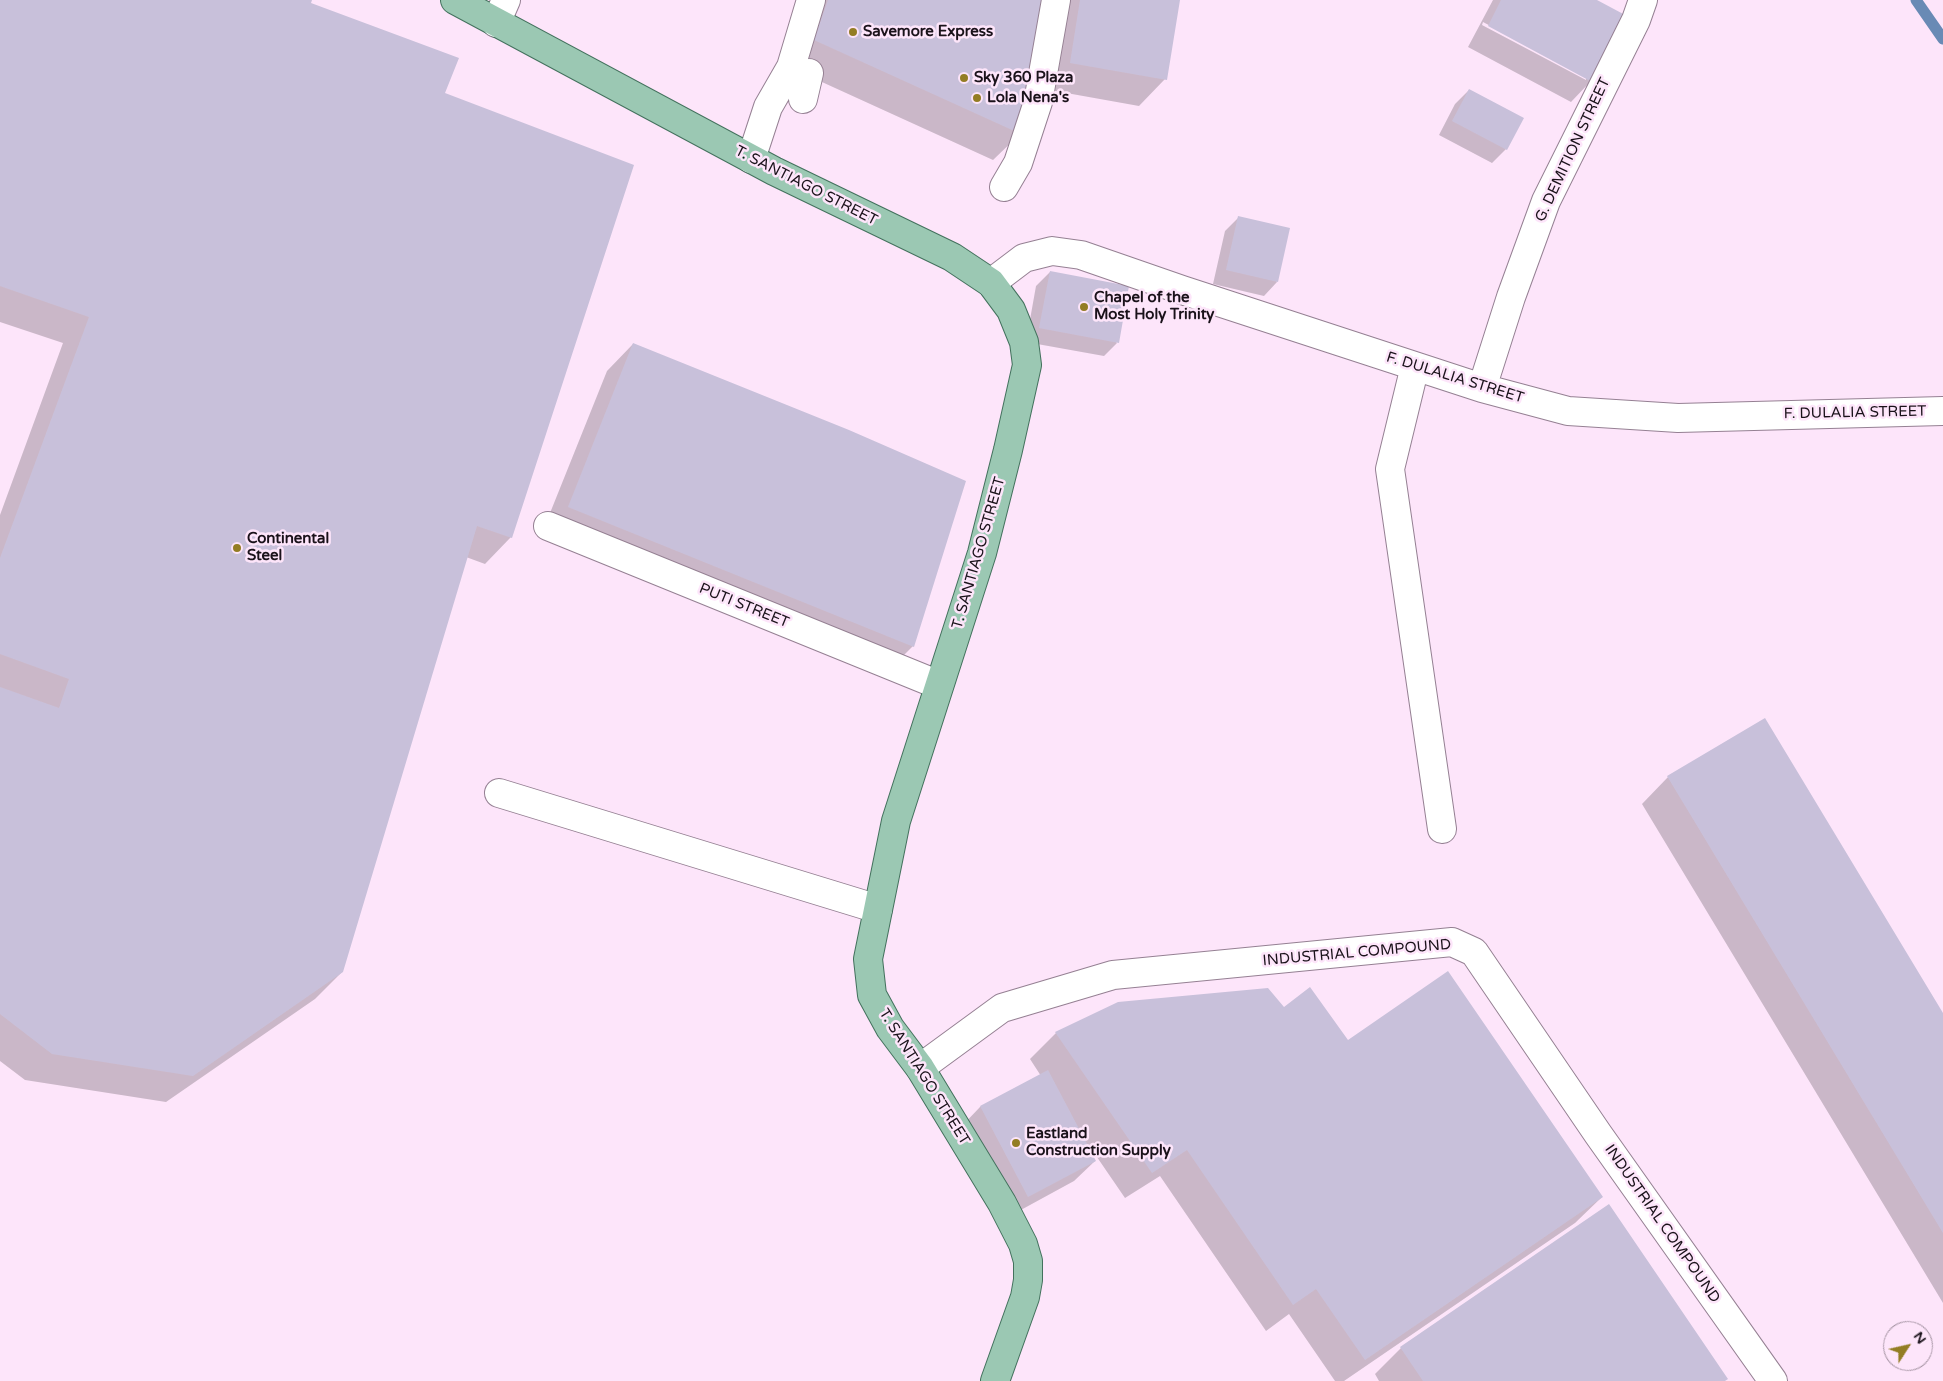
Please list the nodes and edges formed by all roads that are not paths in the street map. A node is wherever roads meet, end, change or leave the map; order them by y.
1 (455, 0) edge
2 (811, 0) edge
3 (1056, 0) edge
4 (1643, 0) edge
5 (501, 12) edge
6 (810, 73) dead end
7 (803, 100) dead end
8 (751, 159) junction
9 (1004, 187) dead end
10 (991, 283) junction
11 (1415, 366) junction
12 (1482, 388) junction
13 (1943, 411) edge
14 (548, 526) dead end
15 (939, 685) junction
16 (499, 793) dead end
17 (1442, 829) dead end
18 (878, 909) junction
19 (920, 1068) junction
20 (995, 1381) edge
21 (1773, 1381) edge

1 - 5 main road, T. SANTIAGO STREET
2 - 8 street
3 - 9 street
4 - 12 street, G. DEMITION STREET
5 - 8 main road, T. SANTIAGO STREET
6 - 7 street
8 - 10 main road, T. SANTIAGO STREET
10 - 11 street, F. DULALIA STREET
10 - 15 main road, T. SANTIAGO STREET
11 - 12 street, F. DULALIA STREET
11 - 17 street
12 - 13 street, F. DULALIA STREET
14 - 15 street, PUTI STREET
15 - 18 main road, T. SANTIAGO STREET
16 - 18 street
18 - 19 main road, T. SANTIAGO STREET
19 - 20 main road, T. SANTIAGO STREET
19 - 21 street, INDUSTRIAL COMPOUND

